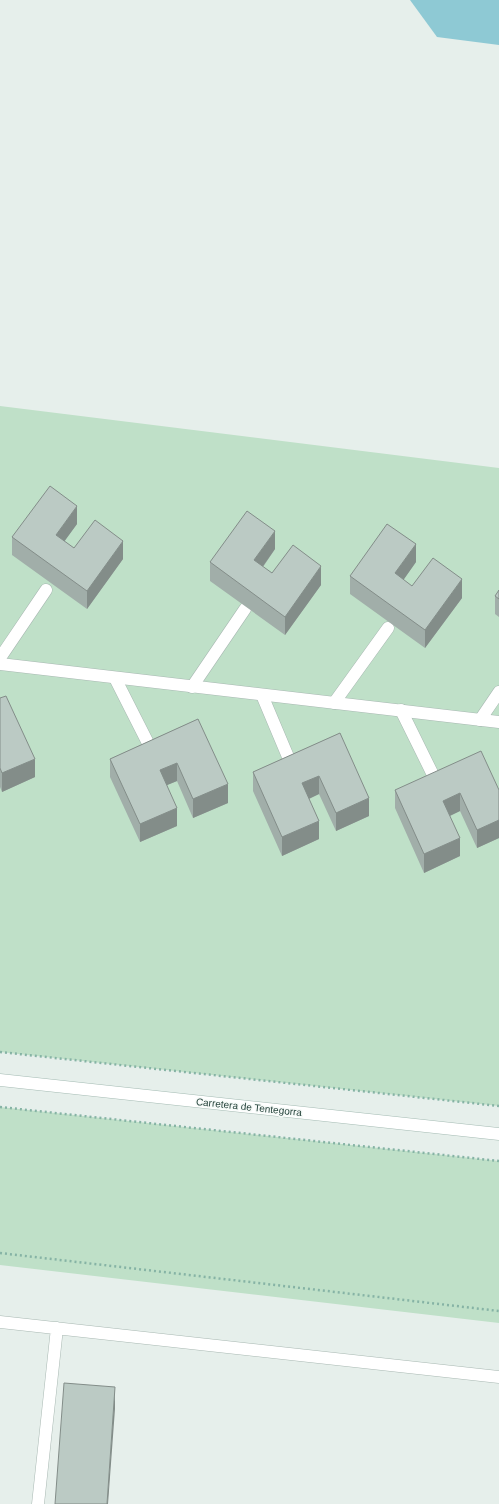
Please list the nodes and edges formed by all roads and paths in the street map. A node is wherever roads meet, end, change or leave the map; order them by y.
1 (46, 590) dead end
2 (245, 609) dead end
3 (388, 628) dead end
4 (0, 658) edge
5 (0, 664) edge
6 (115, 678) junction
7 (192, 687) junction
8 (499, 692) edge
9 (262, 695) junction
10 (334, 703) junction
11 (401, 710) junction
12 (480, 720) junction
13 (499, 722) edge
14 (153, 753) edge
15 (294, 771) edge
16 (438, 785) edge
17 (0, 1052) edge
18 (0, 1080) edge
19 (499, 1106) edge
20 (0, 1107) edge
21 (499, 1134) edge
22 (499, 1161) edge
23 (0, 1253) edge
24 (499, 1311) edge
25 (0, 1322) edge
26 (57, 1328) junction
27 (499, 1377) edge
28 (38, 1504) edge

1 - 4 street
2 - 7 street
3 - 10 street
5 - 6 street
6 - 7 street
6 - 14 street
7 - 9 street
8 - 12 street
9 - 10 street
9 - 15 street
10 - 11 street
11 - 12 street
11 - 16 street
12 - 13 street
17 - 19 path
18 - 21 street, Carretera de Tentegorra
20 - 22 path
23 - 24 path
25 - 26 street
26 - 27 street
26 - 28 street

